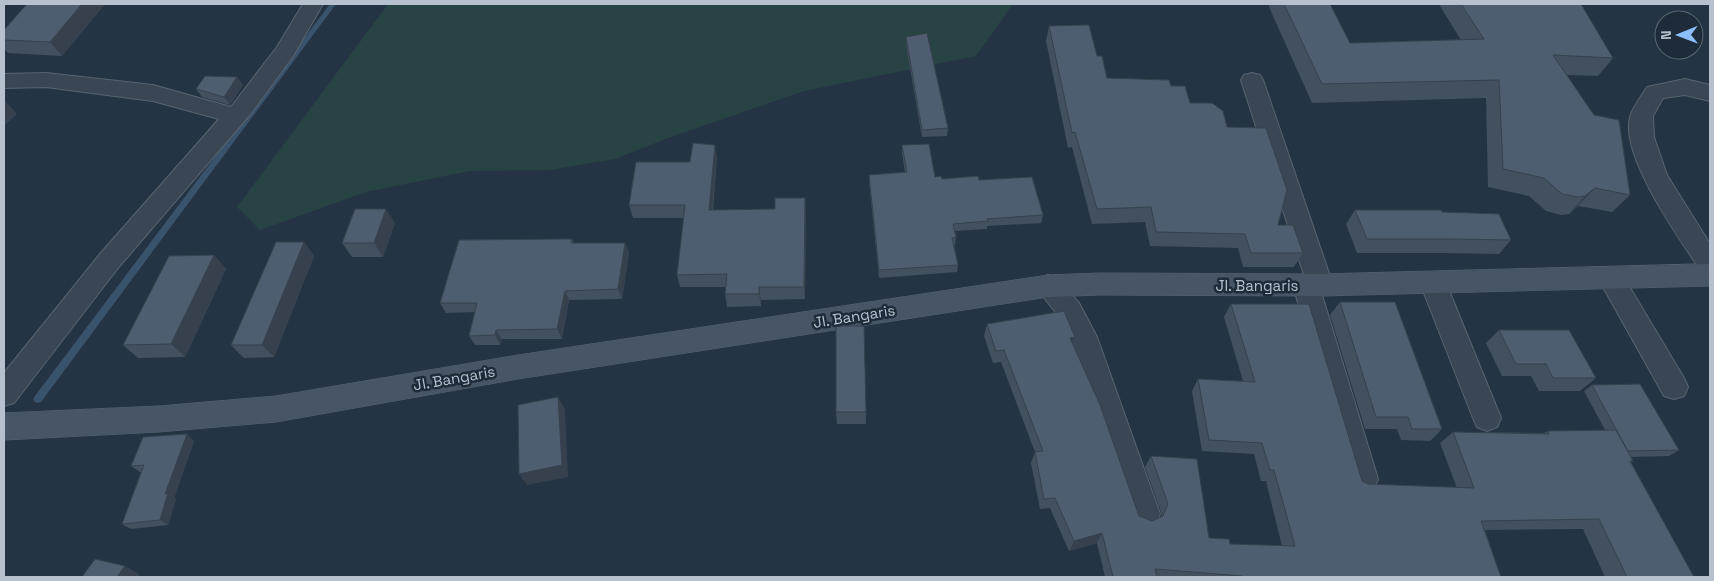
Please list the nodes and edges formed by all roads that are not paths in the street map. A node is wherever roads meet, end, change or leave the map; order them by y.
1 (313, 4) edge
2 (1252, 80) dead end
3 (4, 81) edge
4 (1710, 93) edge
5 (236, 116) junction
6 (1710, 264) edge
7 (1710, 275) edge
8 (1611, 278) junction
9 (1434, 283) junction
10 (1313, 285) junction
11 (1048, 286) junction
12 (1674, 387) dead end
13 (4, 394) edge
14 (1487, 418) dead end
15 (4, 427) edge
16 (1363, 479) edge
17 (1145, 514) dead end

1 - 5 street
2 - 10 street
3 - 5 street
4 - 6 street
5 - 13 street
7 - 8 street, Jl. Bangaris
8 - 9 street, Jl. Bangaris
8 - 12 street
9 - 10 street, Jl. Bangaris
9 - 14 street
10 - 11 street, Jl. Bangaris
10 - 16 street
11 - 15 street, Jl. Bangaris
11 - 17 street

